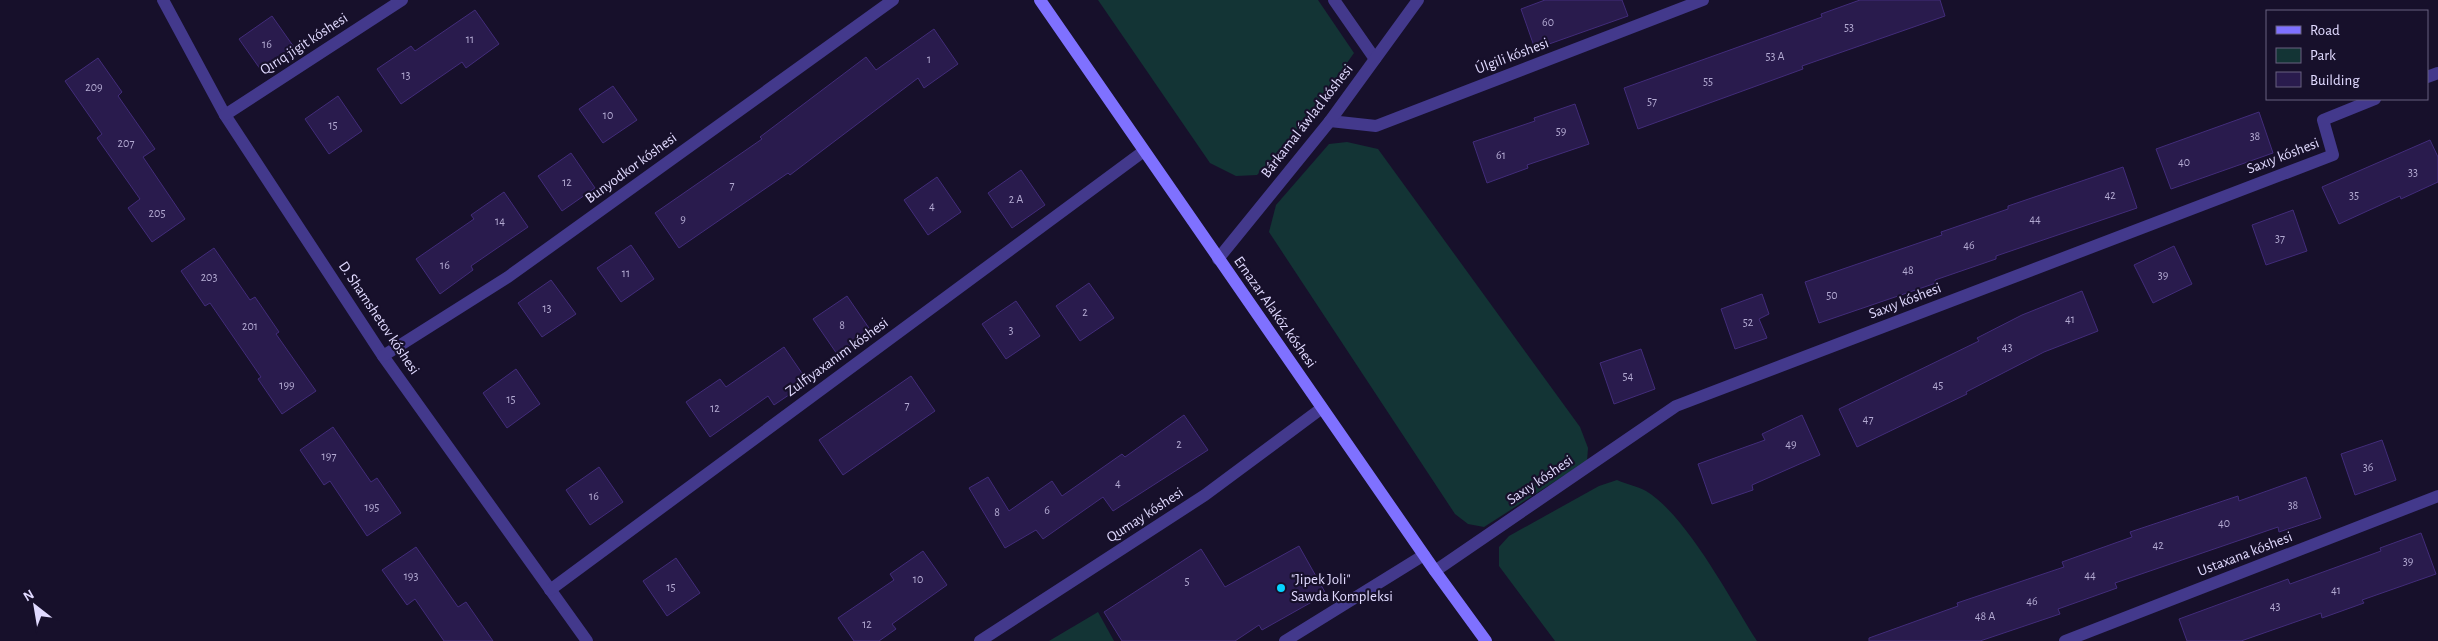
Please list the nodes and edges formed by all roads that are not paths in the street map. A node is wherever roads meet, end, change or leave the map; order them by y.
1 (163, 0) edge
2 (402, 0) edge
3 (893, 0) edge
4 (1040, 0) edge
5 (1334, 0) edge
6 (1418, 0) edge
7 (1703, 0) edge
8 (1375, 59) junction
9 (2373, 100) edge
10 (225, 115) junction
11 (1330, 121) junction
12 (1144, 151) junction
13 (1218, 259) junction
14 (383, 356) junction
15 (1322, 408) junction
16 (2438, 496) edge
17 (1424, 555) junction
18 (1435, 571) junction
19 (550, 590) junction
20 (588, 641) edge
21 (980, 641) edge
22 (1286, 641) edge
23 (1486, 641) edge
24 (2065, 641) edge

1 - 10 street, D. Shamshetov kóshesi
2 - 10 street, Qırıq jigit kóshesi
3 - 14 street, Bunyodkor kóshesi
4 - 12 main road, Ernazar Alakóz kóshesi
5 - 8 street
6 - 8 street, Bárkamal áwlad kóshesi
7 - 11 street, Úlgili kóshesi
8 - 11 street, Bárkamal áwlad kóshesi
9 - 18 street, Saxıy kóshesi
10 - 14 street, D. Shamshetov kóshesi
11 - 13 street, Bárkamal áwlad kóshesi
12 - 13 main road, Ernazar Alakóz kóshesi
12 - 19 street, Zulfiyaxanım kóshesi
13 - 15 main road, Ernazar Alakóz kóshesi
14 - 19 street, D. Shamshetov kóshesi
15 - 17 main road, Ernazar Alakóz kóshesi
15 - 21 street, Qumay kóshesi
16 - 24 street, Ustaxana kóshesi
17 - 18 main road, Ernazar Alakóz kóshesi
17 - 22 street
18 - 23 main road, Ernazar Alakóz kóshesi
19 - 20 street, D. Shamshetov kóshesi

